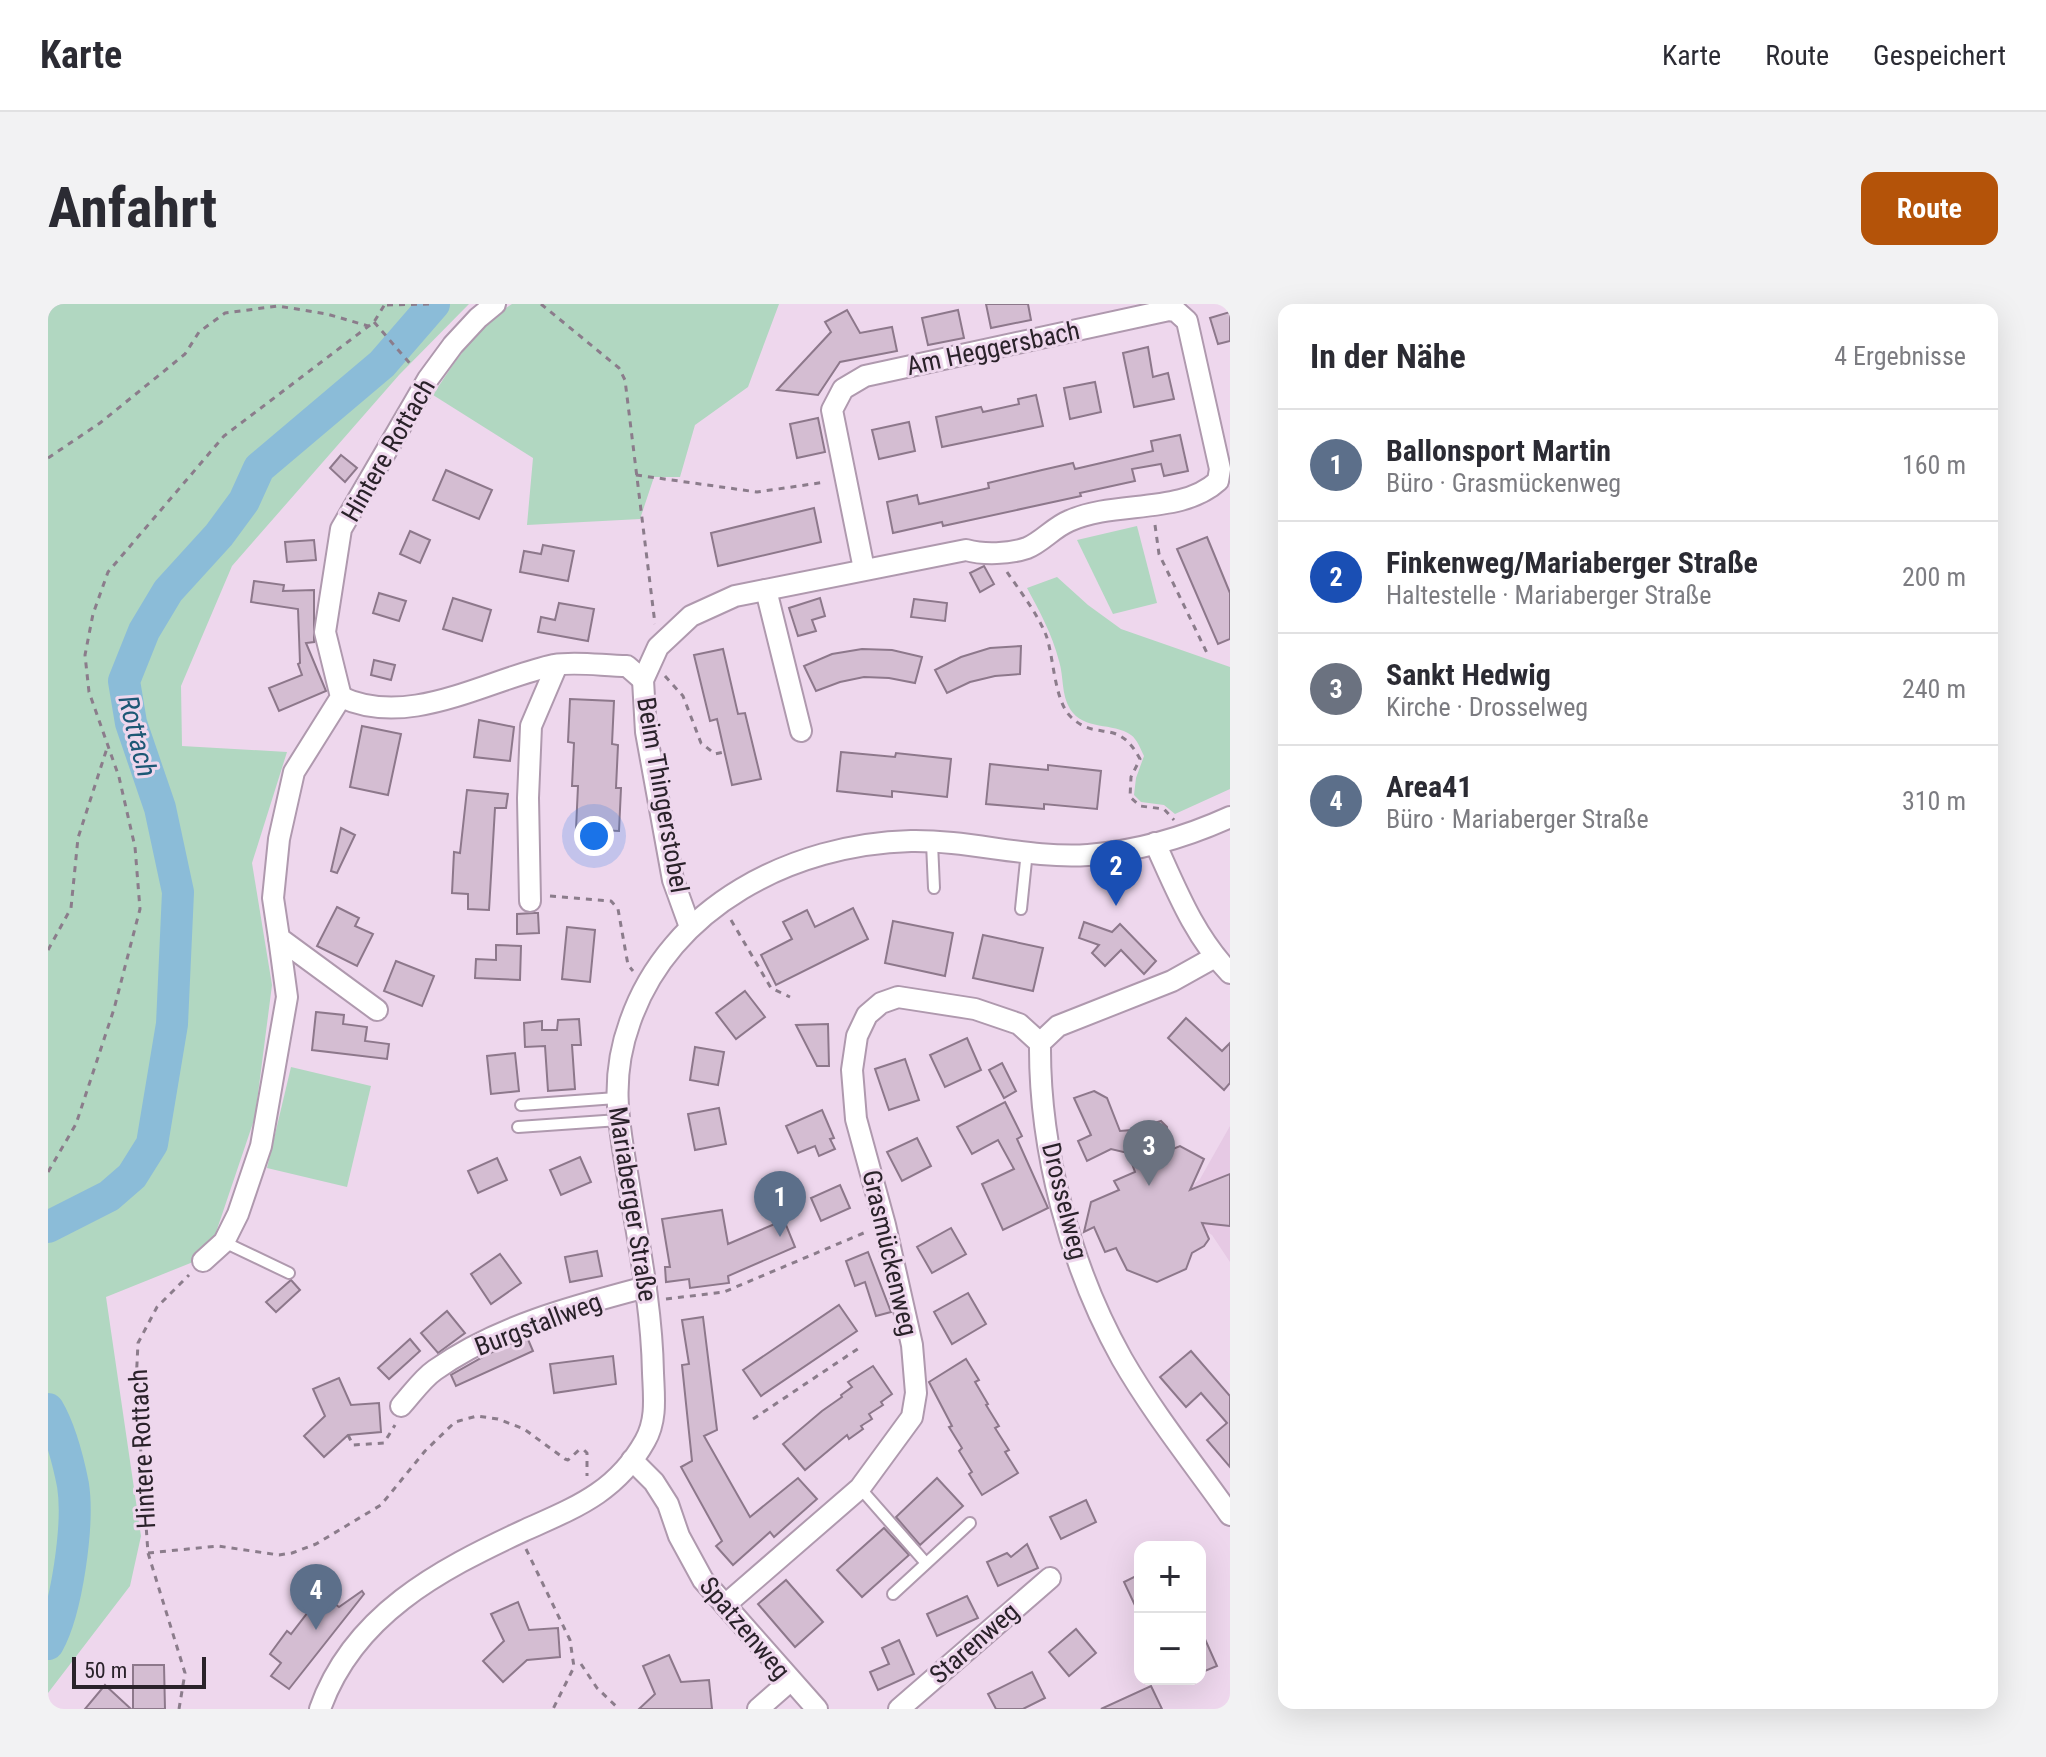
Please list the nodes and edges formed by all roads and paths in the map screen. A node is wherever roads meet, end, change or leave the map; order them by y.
1 (385, 304) edge
2 (431, 304) edge
3 (495, 304) edge
4 (541, 304) edge
5 (374, 322) junction
6 (368, 326) junction
7 (409, 364) dead end
8 (48, 458) edge
9 (636, 475) junction
10 (846, 479) junction
11 (1151, 506) junction
12 (993, 553) junction
13 (864, 569) junction
14 (766, 590) junction
15 (1207, 653) dead end
16 (649, 664) junction
17 (557, 665) junction
18 (341, 697) junction
19 (801, 731) dead end
20 (108, 745) junction
21 (724, 752) dead end
22 (1230, 817) edge
23 (1178, 837) junction
24 (932, 843) junction
25 (1155, 843) junction
26 (1027, 851) junction
27 (934, 888) dead end
28 (530, 898) joint
29 (721, 902) junction
30 (1021, 909) dead end
31 (690, 927) junction
32 (279, 938) junction
33 (48, 950) edge
34 (1215, 957) junction
35 (1230, 973) edge
36 (644, 986) junction
37 (790, 997) dead end
38 (377, 1010) dead end
39 (1040, 1043) junction
40 (616, 1098) junction
41 (521, 1105) dead end
42 (619, 1120) junction
43 (518, 1127) dead end
44 (48, 1172) edge
45 (885, 1225) junction
46 (224, 1242) junction
47 (203, 1261) joint
48 (289, 1273) dead end
49 (647, 1294) junction
50 (862, 1346) dead end
51 (399, 1414) joint
52 (753, 1419) dead end
53 (348, 1435) dead end
54 (632, 1460) junction
55 (860, 1488) junction
56 (604, 1492) junction
57 (1229, 1513) edge
58 (970, 1523) dead end
59 (518, 1533) junction
60 (148, 1553) junction
61 (925, 1562) junction
62 (1050, 1578) dead end
63 (893, 1594) dead end
64 (725, 1605) junction
65 (581, 1664) dead end
66 (790, 1681) junction
67 (179, 1709) edge
68 (320, 1709) edge
69 (553, 1709) edge
70 (619, 1709) edge
71 (758, 1709) edge
72 (817, 1709) edge
73 (899, 1709) edge

1 - 2 path
1 - 5 path
3 - 18 street, Hintere Rottach
4 - 9 path
5 - 6 path
5 - 7 path
6 - 8 path
6 - 20 path
9 - 10 path
9 - 16 path
10 - 11 street, Am Heggersbach
10 - 13 street, Am Heggersbach
11 - 12 street
11 - 15 path
12 - 13 street
12 - 23 path
13 - 14 street
14 - 16 street
14 - 19 street
16 - 17 street
16 - 21 path
16 - 31 street, Beim Thingerstobel
17 - 18 street
17 - 28 street
18 - 32 street
20 - 33 path
20 - 44 path
22 - 23 street, Mariaberger Straße
23 - 25 street, Mariaberger Straße
24 - 26 street, Mariaberger Straße
24 - 27 lane
24 - 29 street, Mariaberger Straße
25 - 26 street, Mariaberger Straße
25 - 34 street
26 - 30 lane
28 - 36 path
29 - 31 street, Mariaberger Straße
29 - 37 path
31 - 36 street, Mariaberger Straße
32 - 38 street
32 - 46 street
34 - 35 street
34 - 39 street
36 - 40 street, Mariaberger Straße
39 - 45 street, Grasmückenweg
39 - 57 street, Drosselweg
40 - 41 lane
40 - 42 street, Mariaberger Straße
42 - 43 lane
42 - 49 street, Mariaberger Straße
45 - 49 path
45 - 55 street, Grasmückenweg
46 - 47 street
46 - 48 lane
47 - 60 path, Hintere Rottach
49 - 51 street, Burgstallweg
49 - 54 street, Mariaberger Straße
50 - 52 path
51 - 53 path
54 - 56 street, Mariaberger Straße
54 - 64 street, Spatzenweg
55 - 61 lane
55 - 64 street, Grasmückenweg
56 - 59 street, Mariaberger Straße
56 - 60 path
58 - 61 lane
59 - 68 street, Mariaberger Straße
59 - 69 path
60 - 67 path, Hintere Rottach
61 - 63 lane
62 - 73 street, Starenweg
64 - 66 street, Spatzenweg
65 - 70 path
66 - 71 street
66 - 72 street, Spatzenweg

